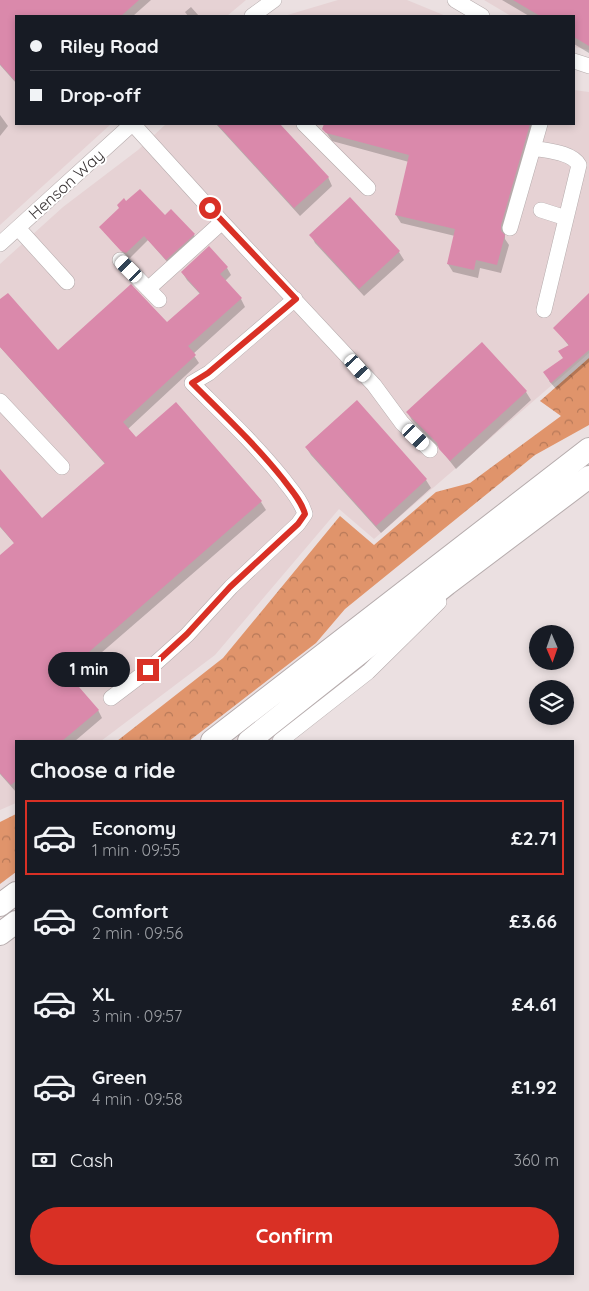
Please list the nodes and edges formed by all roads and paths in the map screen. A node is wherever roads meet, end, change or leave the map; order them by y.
1 (460, 1) edge
2 (481, 15) edge
3 (575, 61) edge
4 (589, 66) edge
5 (132, 125) edge
6 (134, 125) edge
7 (540, 125) edge
8 (308, 128) edge
9 (533, 148) junction
10 (368, 188) dead end
11 (541, 210) dead end
12 (566, 218) junction
13 (222, 222) junction
14 (18, 228) junction
15 (510, 228) dead end
16 (0, 244) edge
17 (120, 260) dead end
18 (66, 282) dead end
19 (148, 289) junction
20 (296, 299) junction
21 (159, 300) dead end
22 (544, 310) dead end
23 (0, 401) edge
24 (589, 448) edge
25 (430, 450) dead end
26 (62, 467) dead end
27 (589, 476) edge
28 (496, 547) junction
29 (111, 698) dead end
30 (213, 740) edge
31 (250, 740) edge
32 (281, 740) edge
33 (15, 894) edge
34 (0, 906) edge
35 (15, 923) edge
36 (0, 934) edge

1 - 2 street
3 - 4 street
5 - 14 street, Henson Way
6 - 13 street
7 - 9 street
8 - 10 street
9 - 12 street
9 - 15 street
11 - 12 street
12 - 22 street
13 - 19 street
13 - 20 street
14 - 16 street, Henson Way
14 - 18 street
17 - 19 street
19 - 21 street
20 - 25 street
20 - 29 street
23 - 26 street
24 - 30 highway
27 - 28 highway
28 - 31 highway
28 - 32 street
33 - 34 highway
35 - 36 highway

